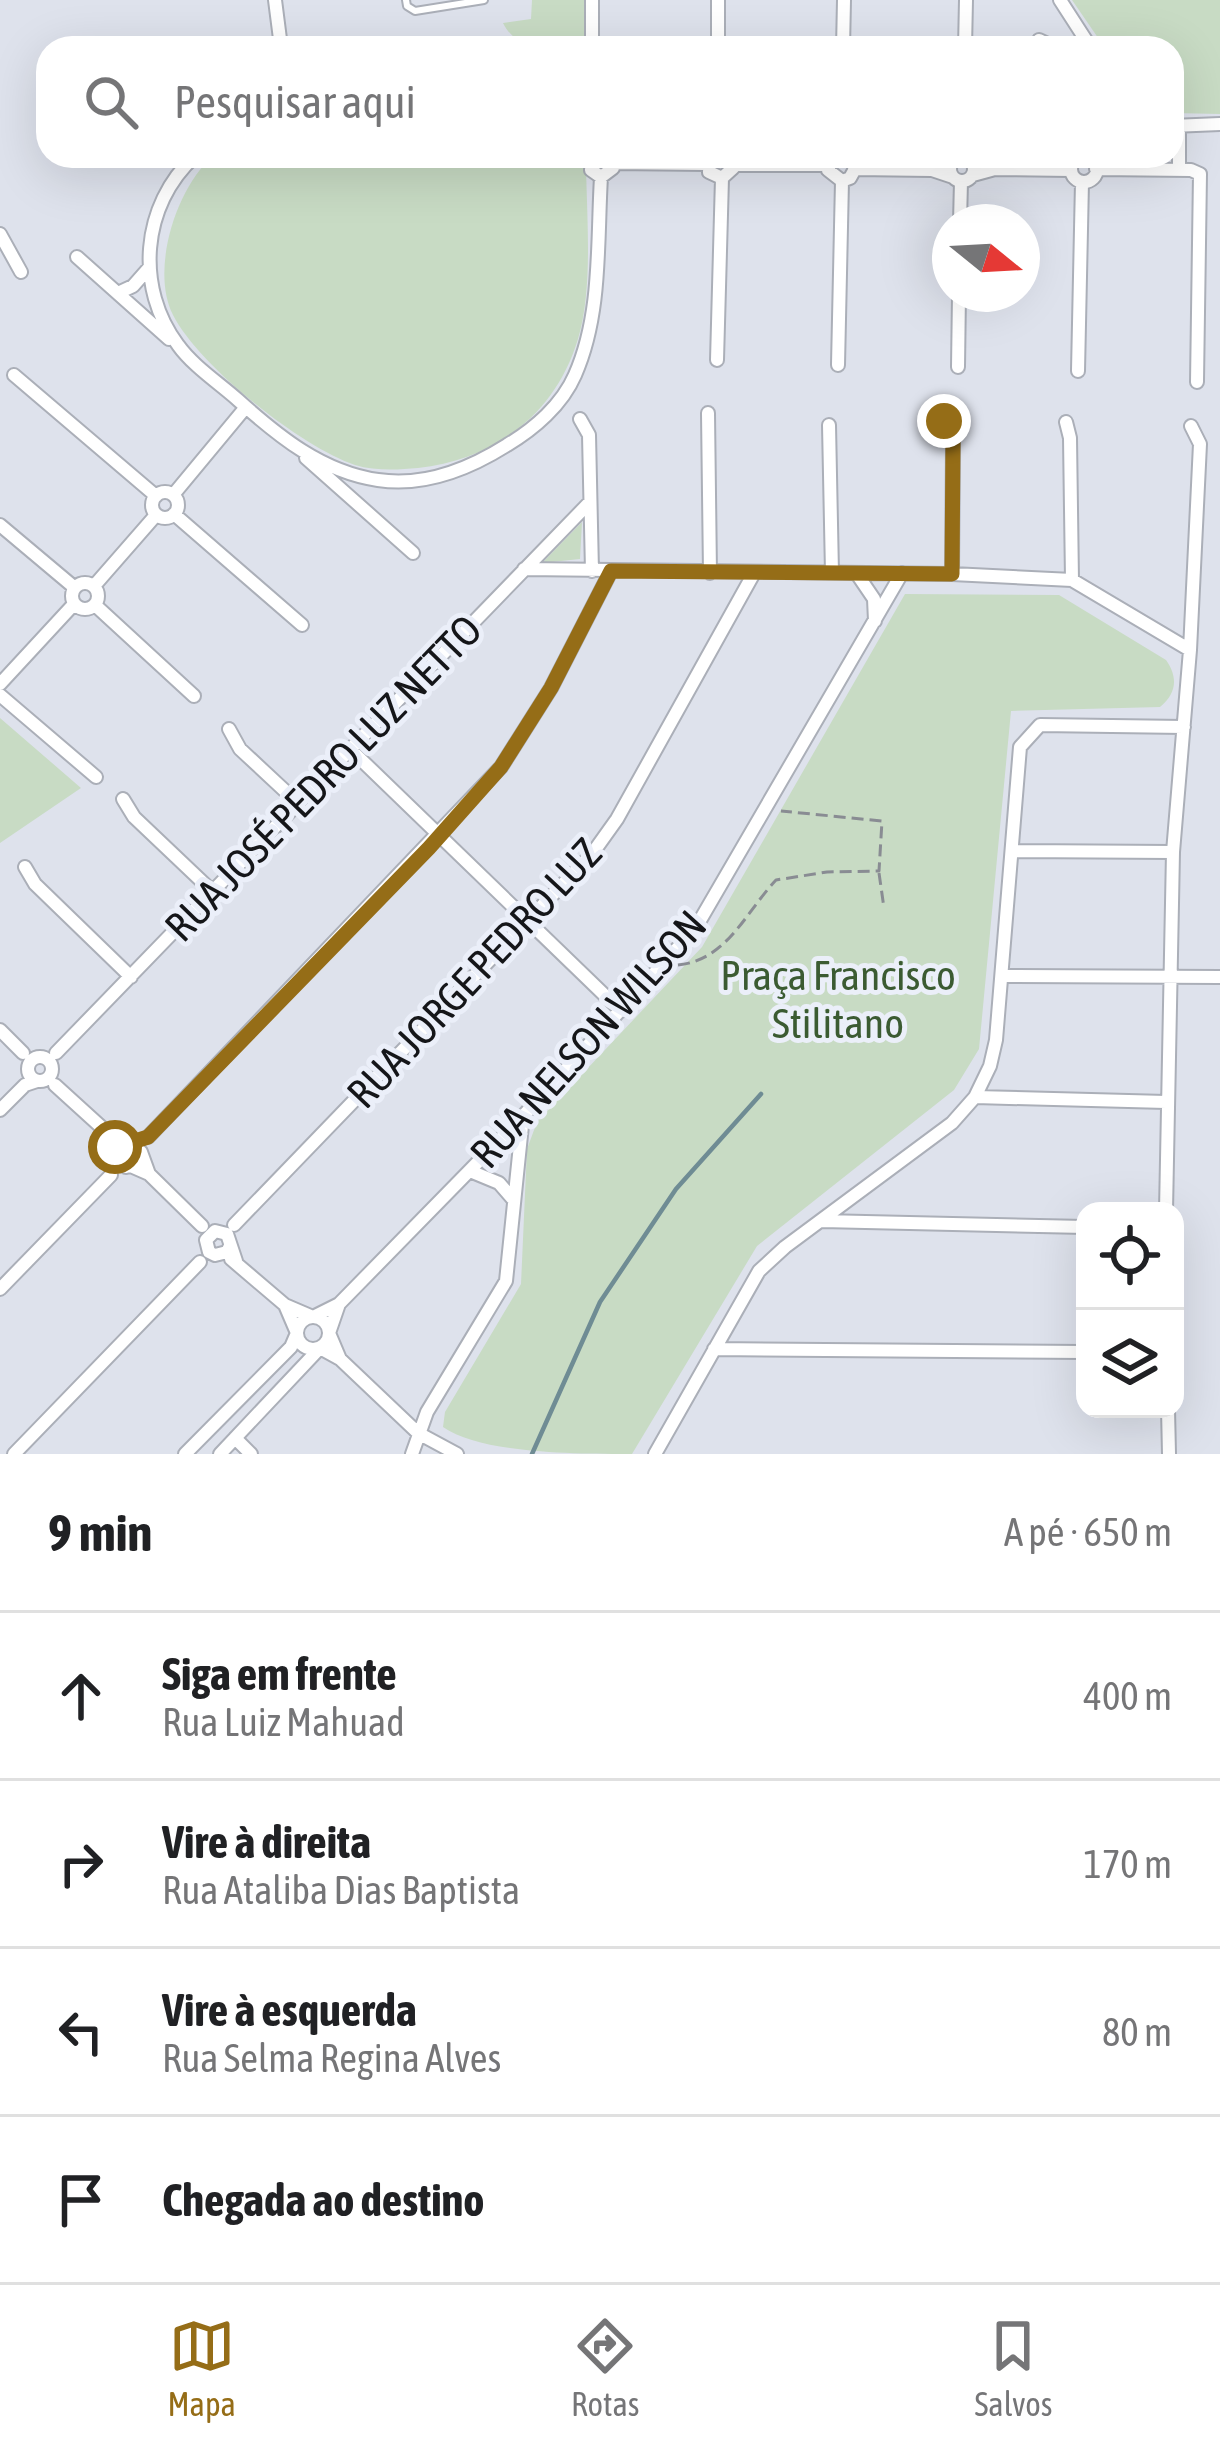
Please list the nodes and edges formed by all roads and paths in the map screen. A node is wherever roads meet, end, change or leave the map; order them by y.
1 (275, 0) edge
2 (406, 0) edge
3 (484, 0) edge
4 (592, 0) edge
5 (718, 0) edge
6 (844, 0) edge
7 (966, 0) edge
8 (1060, 0) edge
9 (280, 36) edge
10 (592, 36) edge
11 (718, 36) edge
12 (843, 36) edge
13 (965, 36) edge
14 (1083, 36) edge
15 (1220, 124) edge
16 (1184, 126) edge
17 (187, 168) edge
18 (591, 168) edge
19 (710, 168) edge
20 (731, 168) edge
21 (830, 168) edge
22 (851, 168) edge
23 (909, 168) edge
24 (953, 168) edge
25 (963, 168) edge
26 (979, 168) edge
27 (1105, 168) edge
28 (1174, 168) edge
29 (1096, 169) joint
30 (1071, 170) joint
31 (1180, 170) joint
32 (722, 178) junction
33 (842, 181) junction
34 (1082, 182) junction
35 (961, 204) edge
36 (0, 234) edge
37 (77, 257) dead end
38 (148, 269) junction
39 (21, 272) dead end
40 (118, 293) junction
41 (959, 312) edge
42 (179, 348) junction
43 (717, 360) dead end
44 (838, 365) dead end
45 (958, 367) dead end
46 (1078, 371) dead end
47 (14, 375) dead end
48 (1197, 382) dead end
49 (246, 407) junction
50 (708, 413) dead end
51 (580, 419) dead end
52 (944, 421) dead end
53 (1066, 422) dead end
54 (829, 425) dead end
55 (1191, 425) dead end
56 (298, 451) junction
57 (173, 495) junction
58 (156, 496) junction
59 (589, 502) junction
60 (174, 514) junction
61 (156, 515) junction
62 (0, 525) edge
63 (413, 553) dead end
64 (524, 569) junction
65 (592, 571) junction
66 (611, 571) junction
67 (710, 573) junction
68 (754, 573) junction
69 (832, 573) junction
70 (902, 573) junction
71 (857, 574) junction
72 (952, 574) junction
73 (1072, 580) junction
74 (94, 586) junction
75 (75, 588) junction
76 (74, 604) junction
77 (95, 605) junction
78 (875, 622) junction
79 (302, 625) dead end
80 (1190, 650) junction
81 (0, 684) edge
82 (0, 695) edge
83 (194, 696) dead end
84 (1184, 727) junction
85 (229, 729) dead end
86 (350, 749) junction
87 (96, 777) dead end
88 (124, 799) dead end
89 (298, 803) junction
90 (769, 808) junction
91 (439, 836) junction
92 (1012, 851) junction
93 (1173, 852) junction
94 (25, 867) dead end
95 (879, 871) junction
96 (213, 892) junction
97 (884, 908) dead end
98 (528, 922) junction
99 (664, 967) junction
100 (1003, 976) junction
101 (131, 977) junction
102 (1169, 977) junction
103 (1220, 977) edge
104 (621, 1011) junction
105 (0, 1030) edge
106 (40, 1069) junction
107 (975, 1097) junction
108 (1166, 1102) junction
109 (0, 1110) edge
110 (524, 1116) junction
111 (129, 1155) junction
112 (470, 1171) junction
113 (512, 1198) junction
114 (1166, 1202) edge
115 (821, 1221) junction
116 (1076, 1227) edge
117 (218, 1239) junction
118 (0, 1289) edge
119 (285, 1304) junction
120 (339, 1304) junction
121 (313, 1317) junction
122 (297, 1333) junction
123 (329, 1333) junction
124 (320, 1348) junction
125 (714, 1349) junction
126 (1076, 1352) edge
127 (340, 1359) junction
128 (1168, 1418) edge
129 (418, 1432) junction
130 (235, 1438) junction
131 (14, 1454) edge
132 (185, 1454) edge
133 (220, 1454) edge
134 (251, 1454) edge
135 (412, 1454) edge
136 (457, 1454) edge
137 (656, 1454) edge
138 (1169, 1454) edge

1 - 9 street
2 - 3 lane
4 - 10 street
5 - 11 street
6 - 12 street
7 - 13 street
8 - 14 street
15 - 16 street
17 - 38 street
18 - 56 street
19 - 32 street
20 - 32 street
21 - 33 street
22 - 33 street
23 - 24 street
25 - 35 street
26 - 30 street
27 - 29 street
28 - 31 street
29 - 34 street
30 - 34 street
31 - 48 street
32 - 43 street
33 - 44 street
34 - 46 street
36 - 39 street
37 - 40 street
38 - 40 street
38 - 42 street
40 - 42 street
41 - 45 street
42 - 49 street
47 - 58 street
49 - 56 street
49 - 57 street
50 - 67 street
51 - 59 street
52 - 72 street
53 - 73 street
54 - 69 street
55 - 80 street
56 - 63 street
57 - 58 street
57 - 60 street
58 - 61 street
59 - 64 street, RUA JOSÉ PEDRO LUZ NETTO
59 - 65 street
60 - 61 street
60 - 79 street
61 - 74 street
62 - 75 street
64 - 65 street
64 - 86 street, RUA JOSÉ PEDRO LUZ NETTO
65 - 66 street
66 - 67 street
66 - 91 street
67 - 68 street
68 - 69 street
68 - 98 street, RUA JORGE PEDRO LUZ
69 - 71 street
70 - 71 street
70 - 72 street
70 - 78 street, RUA NELSON WILSON
71 - 78 street
72 - 73 street
73 - 80 street
74 - 75 street
74 - 77 street
75 - 76 street
76 - 77 street
76 - 81 street
77 - 83 street
78 - 90 street, RUA NELSON WILSON
80 - 84 street
82 - 87 street
84 - 92 street
84 - 93 street
85 - 89 street
86 - 89 street, RUA JOSÉ PEDRO LUZ NETTO
86 - 91 street
88 - 96 street
89 - 96 street, RUA JOSÉ PEDRO LUZ NETTO
90 - 95 path
90 - 99 street, RUA NELSON WILSON
91 - 98 street
91 - 111 street
92 - 93 street
92 - 100 street
93 - 102 street
94 - 101 street
95 - 97 path
95 - 99 path
96 - 101 street, RUA JOSÉ PEDRO LUZ NETTO
98 - 104 street
98 - 117 street, RUA JORGE PEDRO LUZ
99 - 104 street, RUA NELSON WILSON
100 - 102 street
100 - 107 street
101 - 106 street, RUA JOSÉ PEDRO LUZ NETTO
102 - 103 street
102 - 108 street
104 - 110 street, RUA NELSON WILSON
105 - 106 street
106 - 109 street, RUA JOSÉ PEDRO LUZ NETTO
106 - 111 street
107 - 108 street
107 - 115 street
108 - 114 street
110 - 112 street, RUA NELSON WILSON
110 - 113 street
111 - 117 street
111 - 118 street
112 - 113 street
112 - 120 street, RUA NELSON WILSON
113 - 129 street
115 - 116 street
115 - 125 street
117 - 119 street
117 - 131 street, RUA JORGE PEDRO LUZ
119 - 121 street
119 - 122 street
120 - 121 street, RUA NELSON WILSON
120 - 123 street, RUA NELSON WILSON
121 - 122 street
121 - 123 street
122 - 124 street
122 - 132 street
123 - 124 street
123 - 127 street
124 - 127 street
124 - 130 street
125 - 126 street
125 - 137 street
127 - 129 street
128 - 138 street
129 - 135 street
129 - 136 street
130 - 133 street
130 - 134 street

